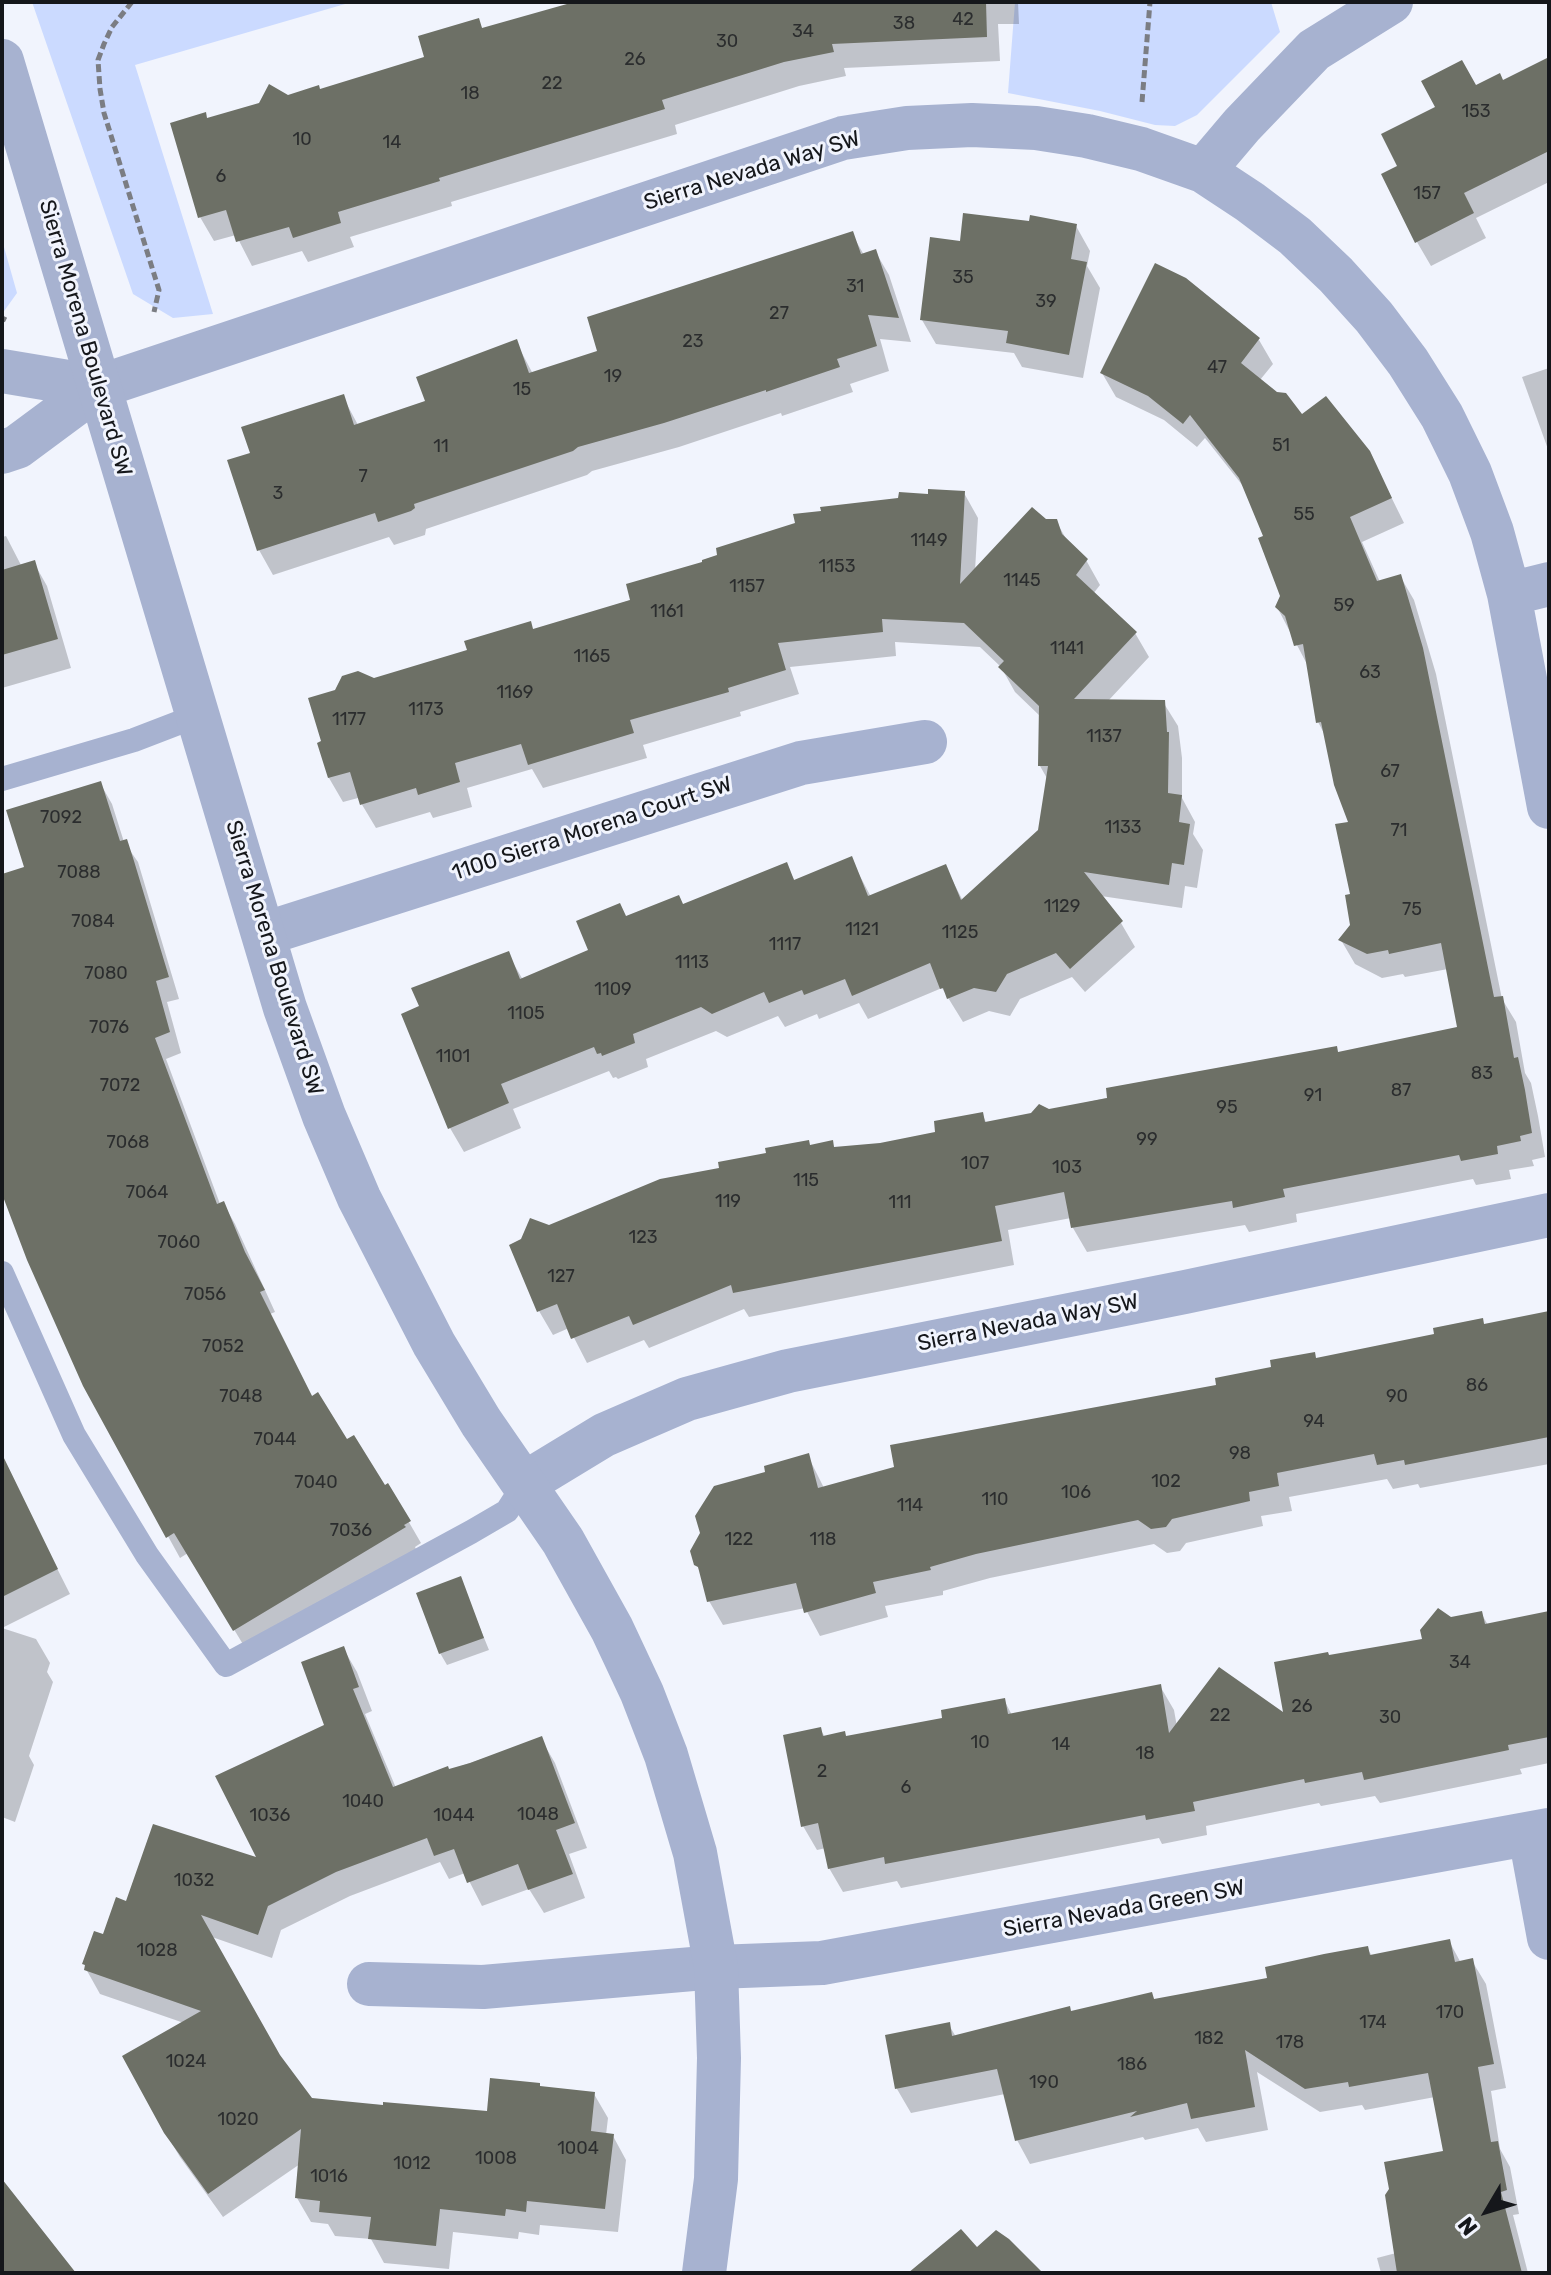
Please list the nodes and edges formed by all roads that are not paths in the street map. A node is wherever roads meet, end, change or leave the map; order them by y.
1 (1391, 2) edge
2 (2, 61) edge
3 (1203, 171) junction
4 (2, 371) edge
5 (98, 387) junction
6 (2, 452) edge
7 (1529, 589) edge
8 (199, 715) junction
9 (925, 742) dead end
10 (2, 779) edge
11 (1549, 807) edge
12 (264, 934) junction
13 (1549, 1215) edge
14 (2, 1273) edge
15 (525, 1483) junction
16 (1540, 1832) edge
17 (1549, 1938) edge
18 (716, 1967) junction
19 (369, 1984) dead end
20 (704, 2273) edge

1 - 3 street
2 - 5 street, Sierra Morena Boulevard SW
3 - 5 street, Sierra Nevada Way SW
3 - 7 street, Sierra Nevada Way SW
4 - 5 street
5 - 6 street
5 - 8 street, Sierra Morena Boulevard SW
7 - 11 street, Sierra Nevada Way SW
8 - 10 lane
8 - 12 street, Sierra Morena Boulevard SW
9 - 12 street, 1100 Sierra Morena Court SW
12 - 15 street, Sierra Morena Boulevard SW
13 - 15 street, Sierra Nevada Way SW
14 - 15 lane
15 - 18 street, Sierra Morena Boulevard SW
16 - 17 street, Sierra Nevada Green SW
16 - 18 street, Sierra Nevada Green SW
18 - 19 street, Sierra Nevada Green SW
18 - 20 street, Sierra Morena Boulevard SW

